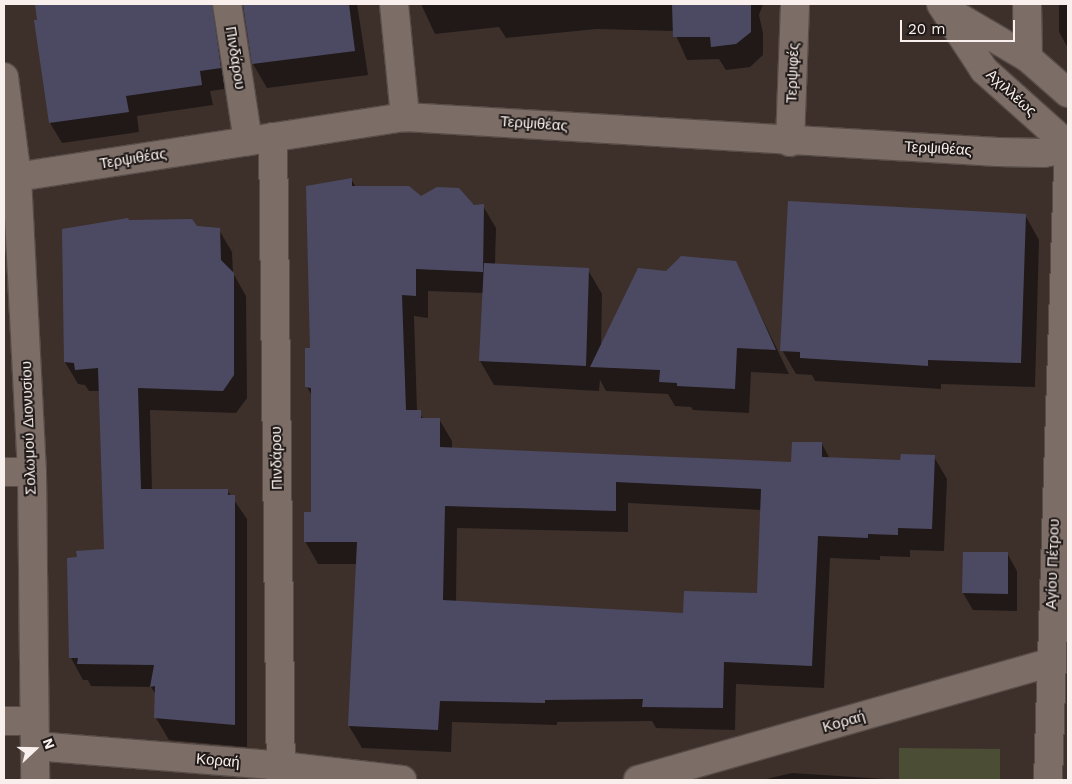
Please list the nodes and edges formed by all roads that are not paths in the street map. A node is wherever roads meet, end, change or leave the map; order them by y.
1 (227, 4) edge
2 (394, 4) edge
3 (795, 4) edge
4 (1027, 4) edge
5 (943, 6) edge
6 (1028, 58) junction
7 (4, 77) edge
8 (1068, 92) edge
9 (405, 117) junction
10 (260, 139) junction
11 (790, 142) junction
12 (1068, 147) edge
13 (1068, 168) edge
14 (10, 178) edge
15 (1065, 290) edge
16 (4, 472) edge
17 (32, 472) junction
18 (1050, 663) junction
19 (4, 721) edge
20 (34, 733) junction
21 (281, 773) edge
22 (35, 780) edge
23 (402, 780) edge
24 (638, 780) edge
25 (1048, 780) edge

1 - 10 street, Πινδάρου
2 - 9 street
3 - 11 street, Τερψιφές
4 - 6 street
5 - 6 street, Αχιλλέως
5 - 12 street, Αχιλλέως
6 - 8 street, Αχιλλέως
7 - 14 street, Σολωμού Διονυσίου
9 - 10 street, Τερψιθέας
9 - 11 street, Τερψιθέας
10 - 14 street, Τερψιθέας
10 - 21 street, Πινδάρου
11 - 12 street, Τερψιθέας
13 - 15 street, Αγίου Πέτρου
14 - 17 street, Σολωμού Διονυσίου
15 - 18 street, Αγίου Πέτρου
16 - 17 street
17 - 20 street, Σολωμού Διονυσίου
18 - 24 street, Κοραή
18 - 25 street, Αγίου Πέτρου
19 - 20 street, Κοραή
20 - 21 street, Κοραή
20 - 22 street, Σολωμού Διονυσίου
21 - 23 street, Κοραή

